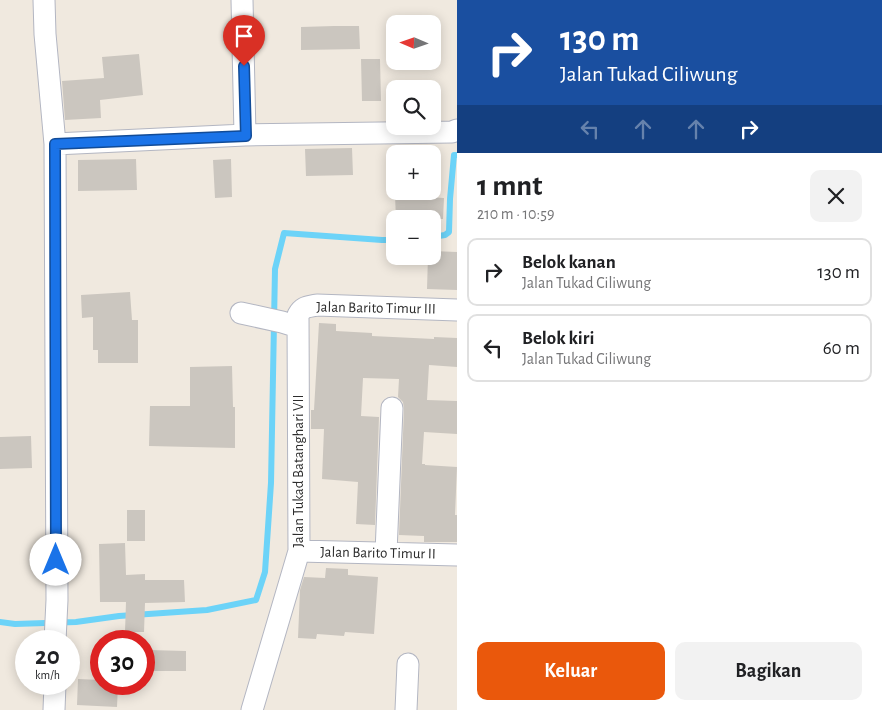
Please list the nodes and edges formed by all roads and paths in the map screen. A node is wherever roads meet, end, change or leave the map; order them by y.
1 (44, 0) edge
2 (242, 0) edge
3 (457, 130) edge
4 (246, 136) junction
5 (55, 144) junction
6 (457, 310) edge
7 (241, 313) dead end
8 (285, 320) junction
9 (392, 408) dead end
10 (299, 551) junction
11 (386, 553) junction
12 (457, 554) edge
13 (55, 630) edge
14 (408, 664) dead end
15 (55, 695) edge
16 (54, 710) edge
17 (252, 710) edge
18 (406, 710) edge

1 - 5 street
2 - 4 street
3 - 4 street
4 - 5 street
5 - 13 street
6 - 8 street, Jalan Barito Timur III
7 - 8 street
8 - 10 street, Jalan Tukad Batanghari VII
9 - 11 street
10 - 11 street, Jalan Barito Timur II
10 - 17 street, Jalan Tukad Batanghari VII
11 - 12 street, Jalan Barito Timur II
14 - 18 street
15 - 16 street

